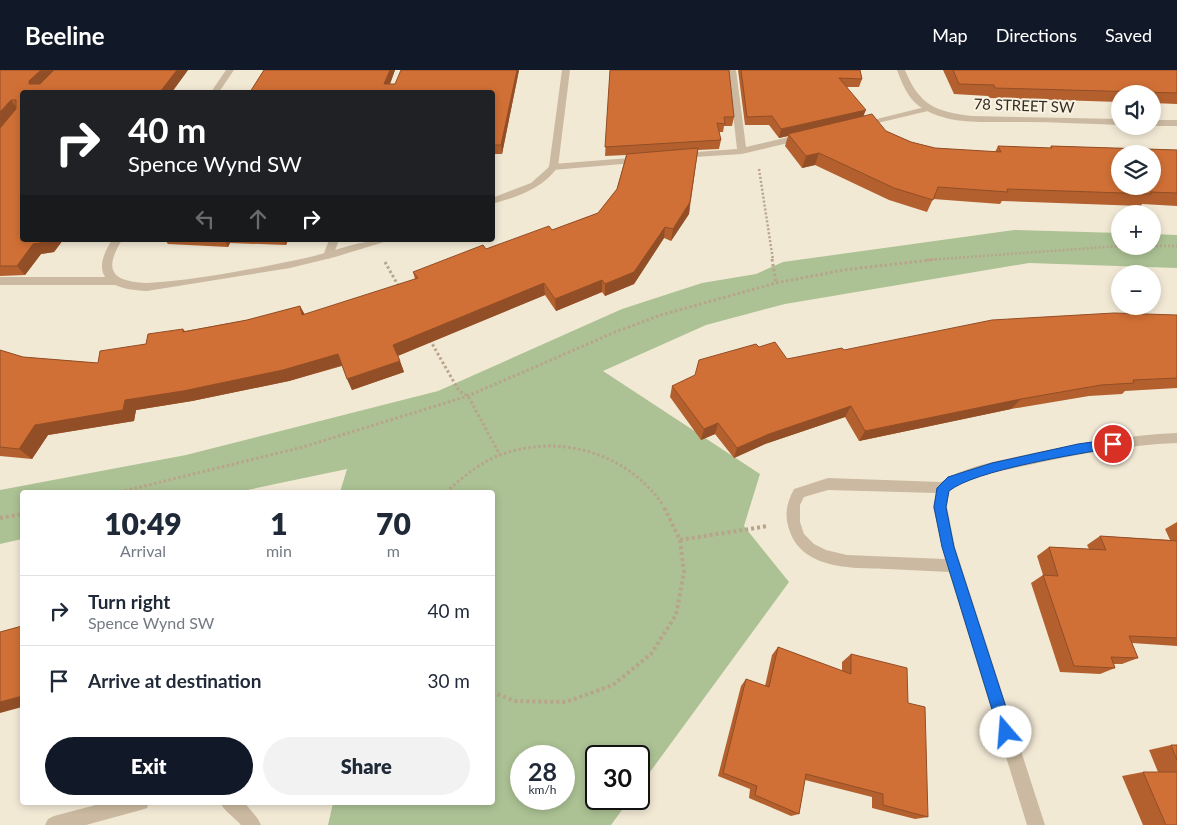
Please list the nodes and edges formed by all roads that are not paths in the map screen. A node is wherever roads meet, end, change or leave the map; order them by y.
1 (230, 70) edge
2 (566, 70) edge
3 (732, 70) edge
4 (901, 70) edge
5 (216, 90) edge
6 (929, 108) junction
7 (1111, 122) edge
8 (1161, 123) edge
9 (1177, 123) edge
10 (852, 126) edge
11 (814, 135) edge
12 (742, 151) junction
13 (676, 157) edge
14 (648, 159) edge
15 (553, 167) junction
16 (495, 200) edge
17 (116, 242) edge
18 (333, 242) edge
19 (374, 242) edge
20 (328, 256) junction
21 (0, 281) edge
22 (116, 281) junction
23 (1177, 438) edge
24 (943, 488) junction
25 (953, 566) junction
26 (130, 805) edge
27 (233, 805) edge
28 (54, 825) edge
29 (252, 825) edge
30 (1036, 825) edge

1 - 5 street
2 - 15 street
3 - 12 street
4 - 6 street
6 - 7 street, 78 STREET SW
6 - 10 street
8 - 9 street
11 - 12 street
12 - 13 street
14 - 15 street
15 - 16 street
17 - 22 street
18 - 20 street
19 - 20 street
20 - 22 street
21 - 22 street
23 - 24 street
24 - 25 street
24 - 25 street
25 - 30 street
26 - 28 street
27 - 29 street

